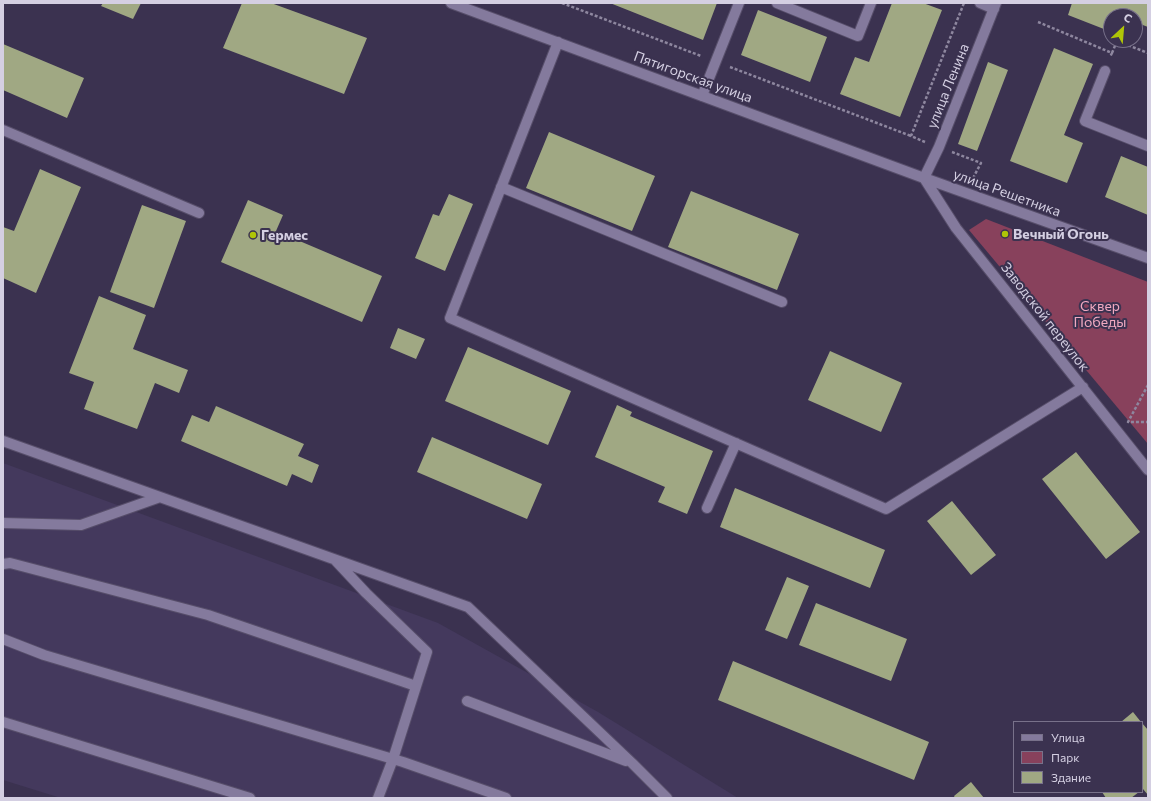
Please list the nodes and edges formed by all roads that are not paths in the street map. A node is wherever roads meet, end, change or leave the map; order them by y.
1 (451, 3) edge
2 (739, 3) edge
3 (777, 3) edge
4 (871, 3) edge
5 (980, 3) edge
6 (995, 6) edge
7 (558, 42) junction
8 (1105, 71) road end
9 (702, 96) junction
10 (3, 130) edge
11 (1148, 146) edge
12 (924, 178) junction
13 (501, 187) junction
14 (199, 213) dead end
15 (1148, 258) edge
16 (782, 302) dead end
17 (1083, 388) junction
18 (3, 441) edge
19 (736, 443) junction
20 (1148, 470) edge
21 (160, 497) junction
22 (707, 508) dead end
23 (3, 524) edge
24 (334, 559) junction
25 (3, 564) edge
26 (3, 639) edge
27 (416, 686) junction
28 (467, 702) dead end
29 (3, 722) edge
30 (393, 759) junction
31 (632, 763) junction
32 (250, 798) edge
33 (378, 798) edge
34 (506, 798) edge
35 (667, 798) edge

1 - 7 street, Пятигорская улица
2 - 9 street
3 - 4 street
5 - 6 street
6 - 12 street, улица Ленина
7 - 9 street, Пятигорская улица
7 - 13 street
8 - 11 street
9 - 12 street, Пятигорская улица
10 - 14 street
12 - 15 street, улица Решетника
12 - 17 street, Заводской переулок
13 - 16 street
13 - 19 street
17 - 19 street
17 - 20 street, Заводской переулок
18 - 21 street
19 - 22 street
21 - 23 street
21 - 24 street
24 - 27 street
24 - 31 street
25 - 27 street
26 - 30 street
27 - 30 street
28 - 31 street
29 - 32 street
30 - 33 street
30 - 34 street
31 - 35 street

